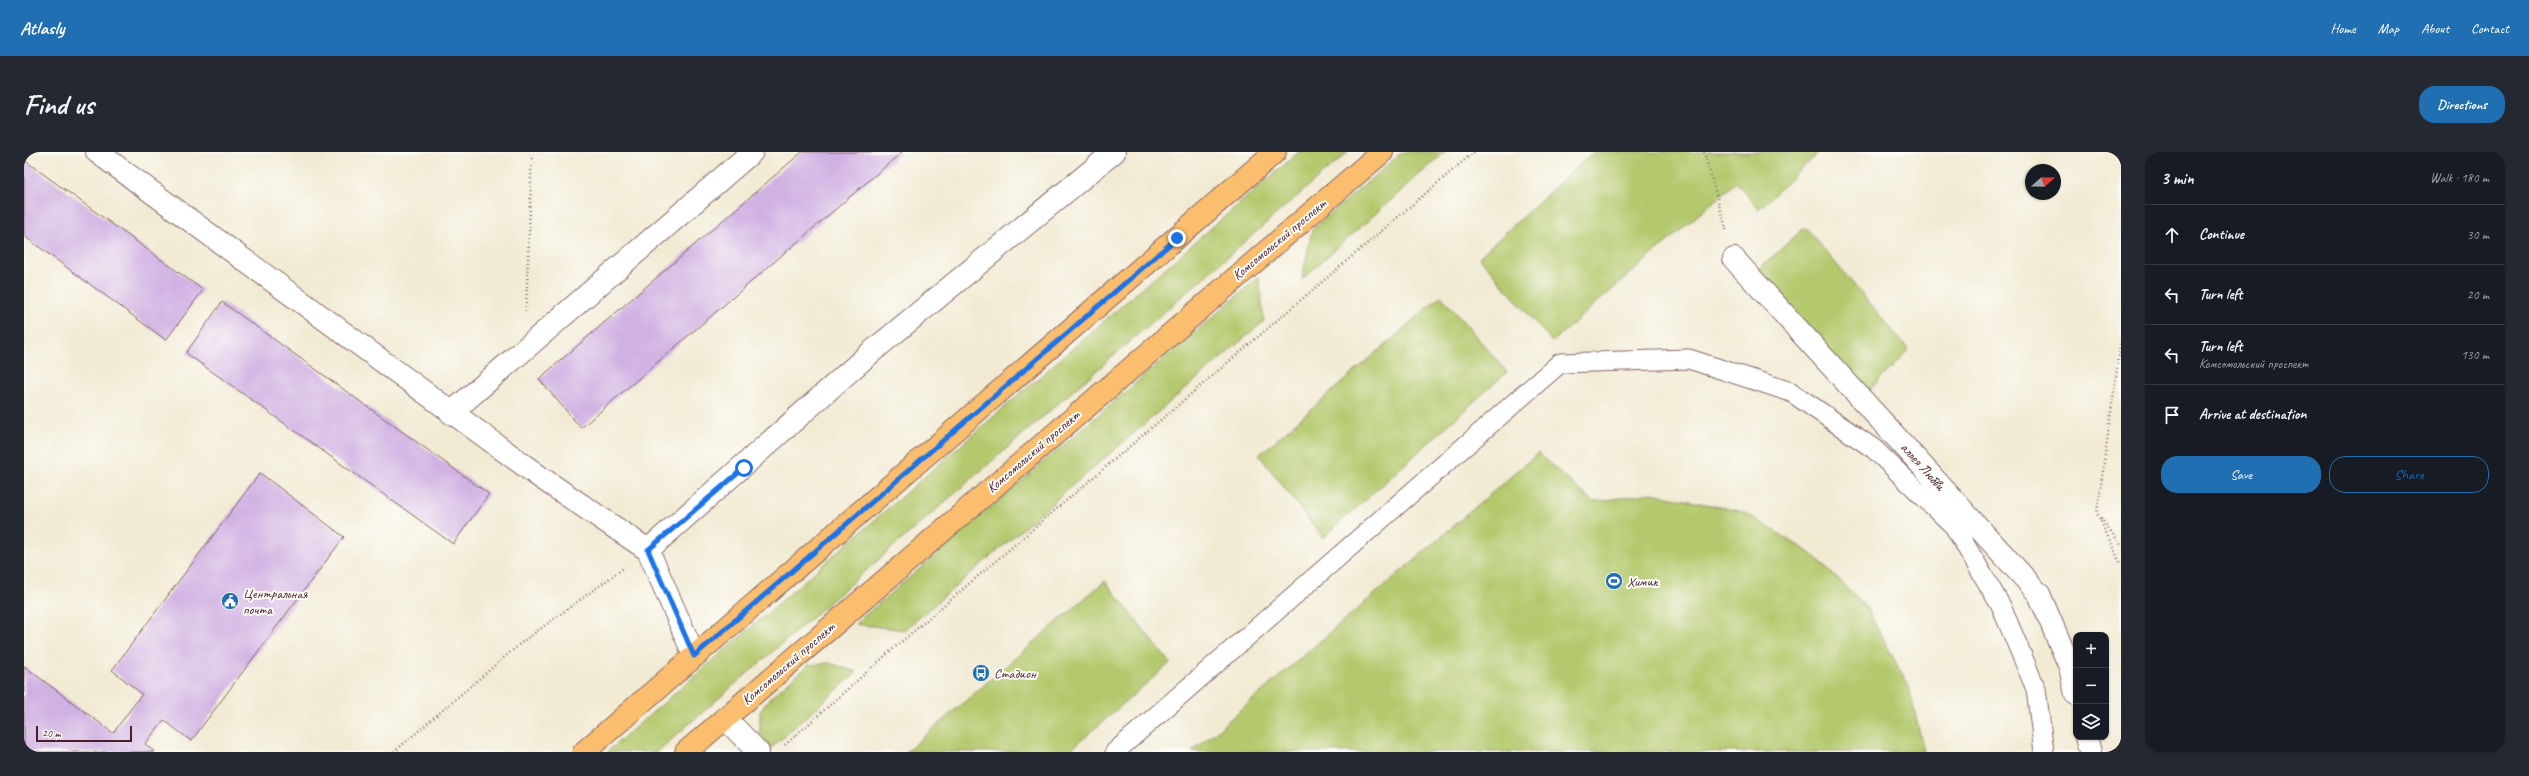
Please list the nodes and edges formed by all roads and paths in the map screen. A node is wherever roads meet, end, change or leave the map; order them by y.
1 (97, 152) edge
2 (532, 152) edge
3 (752, 152) edge
4 (1114, 152) edge
5 (1275, 152) edge
6 (1382, 152) edge
7 (1474, 152) edge
8 (1704, 152) edge
9 (1734, 259) joint
10 (2121, 340) edge
11 (524, 350) junction
12 (451, 413) junction
13 (2097, 513) junction
14 (2121, 545) edge
15 (648, 550) junction
16 (2121, 565) edge
17 (694, 656) junction
18 (2073, 681) edge
19 (725, 718) junction
20 (2087, 740) edge
21 (783, 747) dead end
22 (394, 752) edge
23 (584, 752) edge
24 (686, 752) edge
25 (758, 752) edge
26 (1115, 752) edge
27 (2044, 752) edge
28 (2090, 752) edge

1 - 12 street
2 - 11 path
3 - 11 street
4 - 15 street
5 - 17 main road
6 - 19 main road, Комсомольский проспект
7 - 21 path
8 - 9 path
9 - 18 street, аллея Любви
10 - 13 path
11 - 12 street
12 - 15 street
13 - 14 path
13 - 16 path
15 - 17 street
15 - 22 path
17 - 23 main road
19 - 24 main road, Комсомольский проспект
19 - 25 street
20 - 28 street
26 - 27 lane

